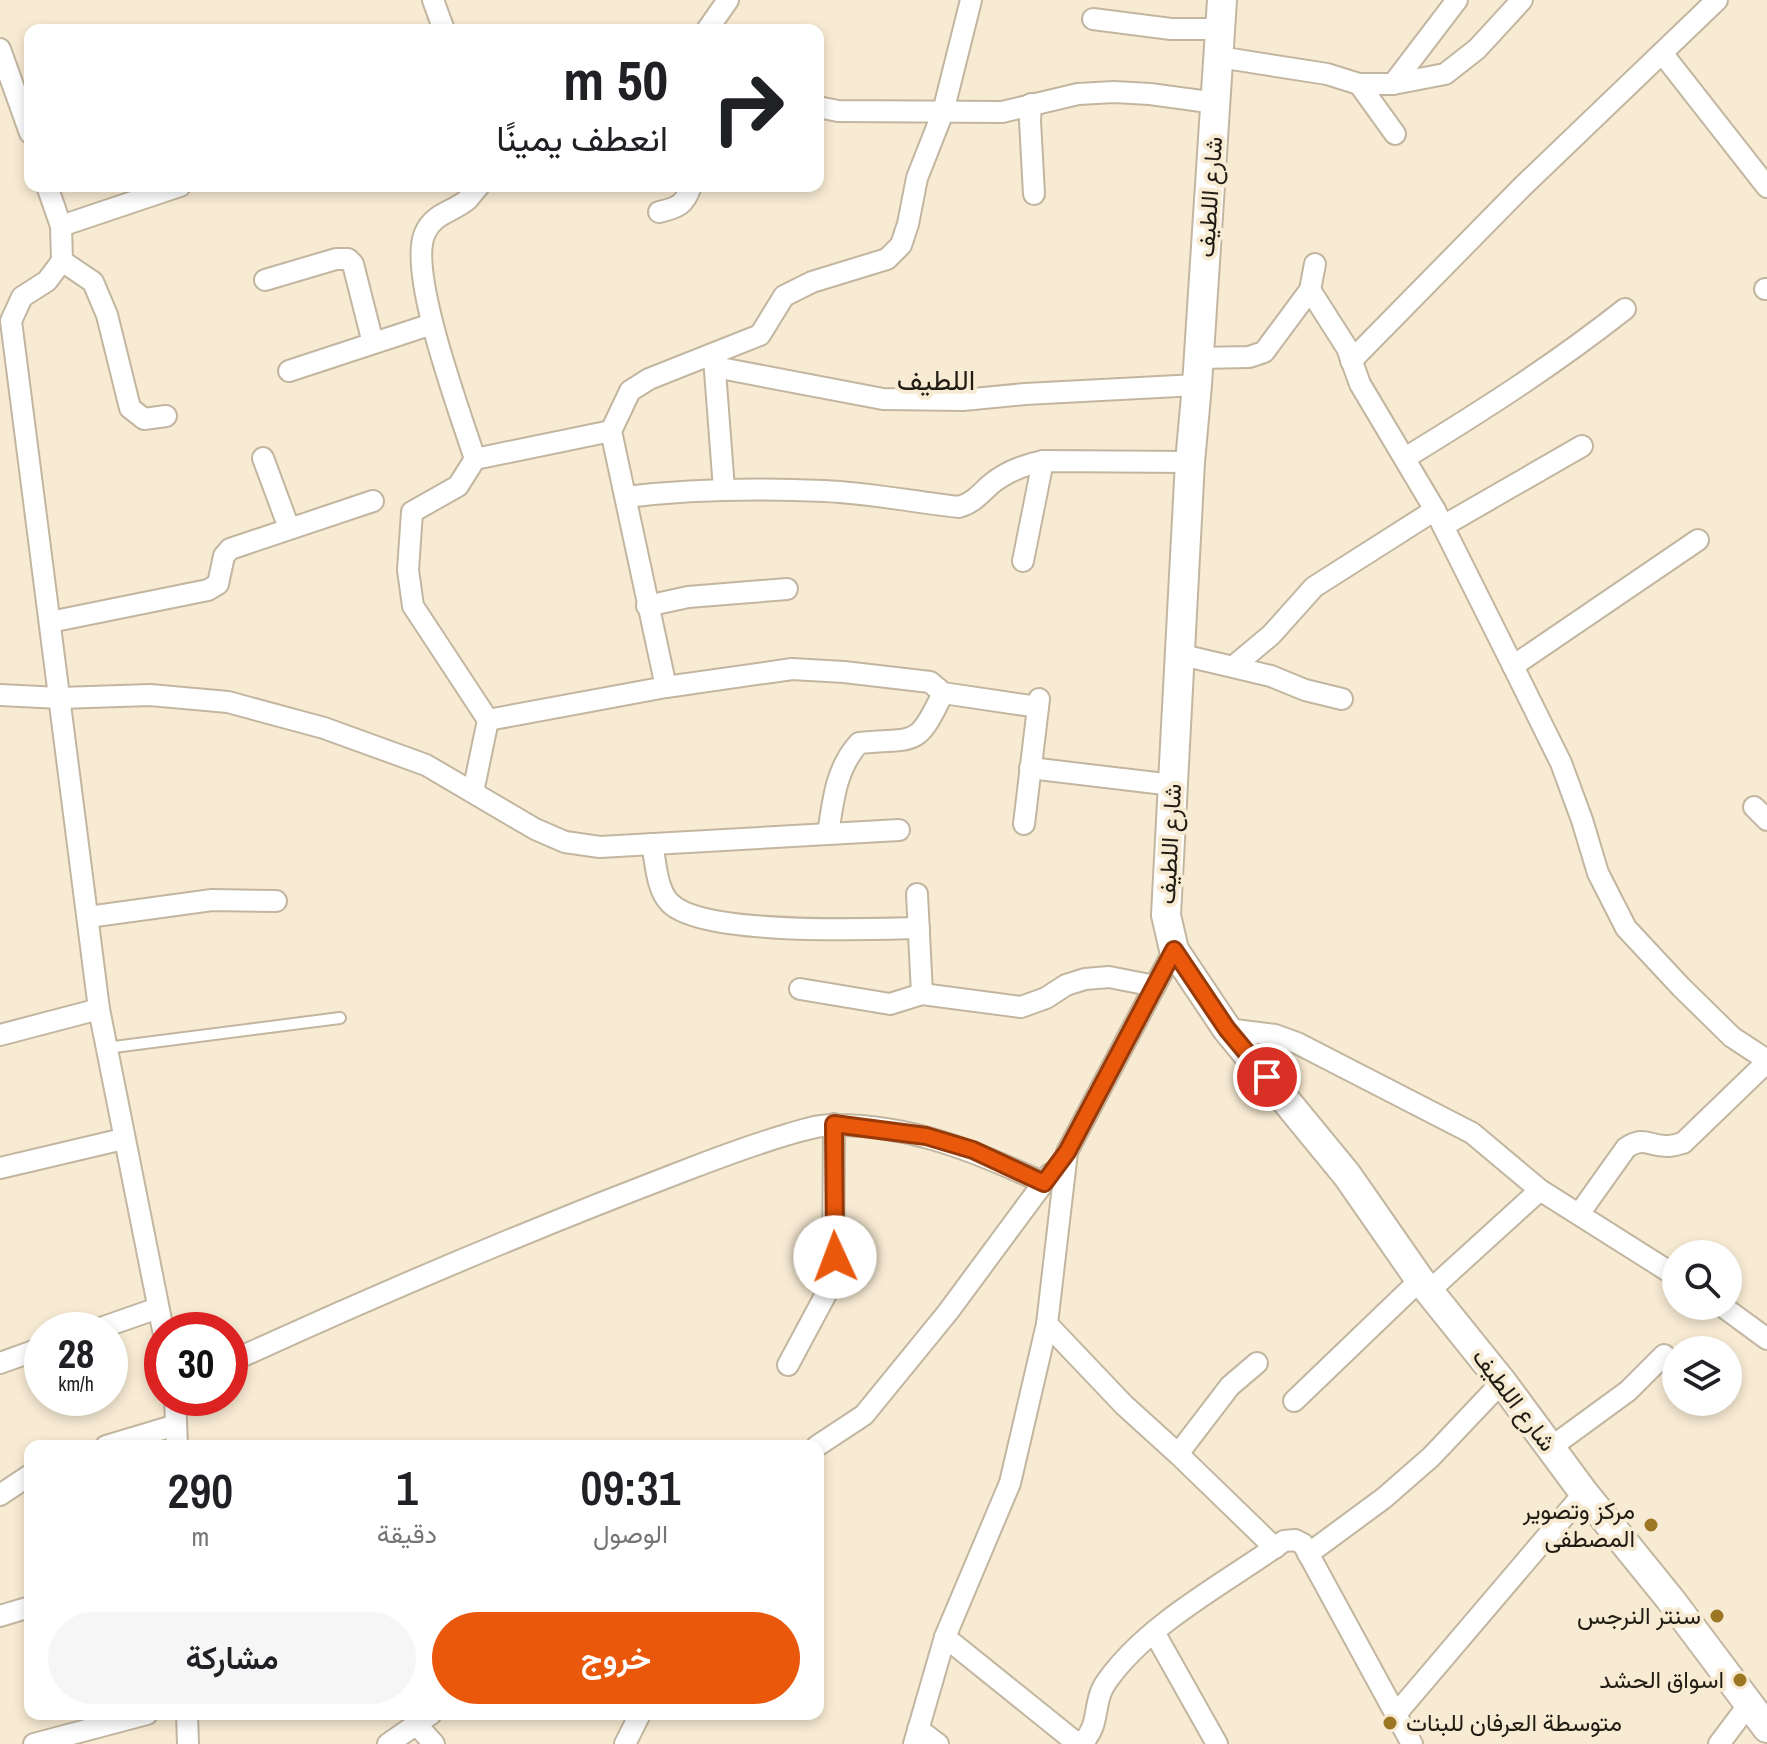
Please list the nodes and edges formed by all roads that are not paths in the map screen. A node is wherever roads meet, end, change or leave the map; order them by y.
1 (433, 0) edge
2 (728, 0) edge
3 (971, 0) edge
4 (1222, 0) edge
5 (1457, 0) edge
6 (1522, 0) edge
7 (1717, 0) edge
8 (1093, 19) dead end
9 (442, 24) edge
10 (711, 24) edge
11 (1220, 43) junction
12 (0, 49) edge
13 (1662, 53) junction
14 (1359, 84) junction
15 (1393, 84) junction
16 (24, 92) edge
17 (1216, 103) junction
18 (1031, 104) junction
19 (824, 108) edge
20 (943, 112) junction
21 (1395, 134) dead end
22 (1767, 187) edge
23 (49, 192) edge
24 (162, 192) edge
25 (473, 192) edge
26 (688, 192) edge
27 (1034, 194) dead end
28 (659, 212) dead end
29 (61, 226) junction
30 (62, 261) junction
31 (1315, 264) dead end
32 (265, 280) dead end
33 (1310, 290) junction
34 (1625, 309) dead end
35 (432, 324) junction
36 (373, 343) junction
37 (714, 361) junction
38 (1351, 361) junction
39 (289, 371) dead end
40 (1198, 372) junction
41 (9, 378) edge
42 (166, 416) dead end
43 (611, 431) junction
44 (1582, 446) dead end
45 (263, 458) dead end
46 (1405, 458) junction
47 (475, 459) junction
48 (1043, 461) junction
49 (1190, 462) junction
50 (724, 489) junction
51 (626, 497) junction
52 (373, 501) dead end
53 (1439, 518) junction
54 (289, 528) junction
55 (1698, 540) dead end
56 (1023, 561) dead end
57 (787, 589) dead end
58 (647, 606) junction
59 (50, 622) junction
60 (1178, 654) junction
61 (1234, 666) junction
62 (1513, 666) junction
63 (666, 687) junction
64 (943, 693) junction
65 (0, 695) edge
66 (60, 698) junction
67 (1342, 699) dead end
68 (488, 720) junction
69 (1030, 768) junction
70 (1173, 785) junction
71 (473, 792) junction
72 (1024, 824) dead end
73 (899, 830) dead end
74 (828, 834) junction
75 (652, 844) junction
76 (917, 894) dead end
77 (276, 901) dead end
78 (88, 917) junction
79 (919, 928) junction
80 (1174, 950) junction
81 (1155, 986) junction
82 (800, 989) dead end
83 (922, 994) junction
84 (99, 1009) junction
85 (340, 1018) dead end
86 (1227, 1029) junction
87 (0, 1035) edge
88 (106, 1048) junction
89 (1767, 1061) edge
90 (834, 1124) junction
91 (123, 1139) junction
92 (1067, 1152) junction
93 (0, 1168) edge
94 (1044, 1183) junction
95 (1540, 1190) junction
96 (1579, 1214) junction
97 (1662, 1267) edge
98 (1424, 1285) junction
99 (158, 1308) junction
100 (159, 1312) edge
101 (128, 1318) edge
102 (1741, 1320) edge
103 (1047, 1324) junction
104 (1767, 1339) edge
105 (24, 1354) edge
106 (248, 1354) edge
107 (1662, 1357) edge
108 (0, 1363) edge
109 (1257, 1363) dead end
110 (788, 1365) dead end
111 (1502, 1382) junction
112 (1294, 1401) dead end
113 (176, 1416) edge
114 (176, 1425) junction
115 (126, 1440) edge
116 (177, 1440) edge
117 (824, 1441) edge
118 (1550, 1448) junction
119 (1178, 1454) junction
120 (24, 1479) edge
121 (1584, 1493) junction
122 (0, 1495) edge
123 (1275, 1548) junction
124 (1308, 1554) junction
125 (24, 1609) edge
126 (0, 1616) edge
127 (1154, 1632) junction
128 (945, 1637) junction
129 (1749, 1704) junction
130 (1396, 1714) junction
131 (125, 1720) edge
132 (187, 1720) edge
133 (422, 1720) edge
134 (423, 1720) edge
135 (637, 1720) edge
136 (1767, 1728) edge
137 (916, 1736) edge
138 (37, 1744) edge
139 (188, 1744) edge
140 (388, 1744) edge
141 (434, 1744) edge
142 (625, 1744) edge
143 (938, 1744) edge
144 (1217, 1744) edge
145 (1412, 1744) edge
146 (1719, 1744) edge

1 - 9 street
2 - 10 street
3 - 20 street
4 - 11 street, شارع اللطيف
5 - 15 street
6 - 15 street
7 - 13 street
8 - 11 street
11 - 14 street
11 - 17 street, شارع اللطيف
12 - 16 street
13 - 22 street
13 - 38 street
14 - 15 street
14 - 21 street
17 - 18 street
17 - 40 street, شارع اللطيف
18 - 20 street
18 - 27 street
19 - 20 street
20 - 37 street
23 - 29 street
24 - 29 street
25 - 35 street
26 - 28 street
29 - 30 street
30 - 41 street
30 - 42 street
31 - 33 street
32 - 36 street
33 - 38 street
33 - 40 street
34 - 46 street
35 - 36 street
35 - 47 street
36 - 39 street
37 - 40 street
37 - 43 street
37 - 50 street
38 - 46 street
40 - 49 street, شارع اللطيف
41 - 59 street
43 - 47 street
43 - 51 street
44 - 53 street
45 - 54 street
46 - 53 street
47 - 68 street
48 - 49 street
48 - 50 street
48 - 56 street
49 - 60 street, شارع اللطيف
50 - 51 street
51 - 58 street
52 - 54 street
53 - 61 street
53 - 62 street
54 - 59 street
55 - 62 street
57 - 58 street
58 - 63 street
59 - 66 street
60 - 61 street
60 - 70 street, شارع اللطيف
61 - 67 street
62 - 89 street
63 - 64 street
63 - 68 street
64 - 69 street
64 - 74 street
65 - 66 street
66 - 71 street
66 - 78 street
68 - 71 street
69 - 70 street
69 - 72 street
70 - 80 street, شارع اللطيف
71 - 75 street
73 - 74 street
74 - 75 street
75 - 79 street
76 - 79 street
77 - 78 street
78 - 84 street
79 - 83 street
80 - 81 street
80 - 86 street, شارع اللطيف
81 - 83 street
81 - 92 street
82 - 83 street
84 - 87 street
84 - 88 street
85 - 88 lane
86 - 95 street
86 - 98 street, شارع اللطيف
88 - 91 street
89 - 96 street
90 - 94 street
90 - 106 street
90 - 110 street
91 - 93 street
91 - 99 street
92 - 94 street
92 - 103 street
94 - 117 street
95 - 96 street
95 - 98 street
96 - 97 street
98 - 111 street, شارع اللطيف
98 - 112 street
99 - 100 street
99 - 101 street
102 - 104 street
103 - 119 street
103 - 128 street
105 - 108 street
107 - 118 street
109 - 119 street
111 - 118 street, شارع اللطيف
111 - 124 street
113 - 114 street
114 - 115 street
114 - 116 street
118 - 121 street, شارع اللطيف
119 - 123 street
120 - 122 street
121 - 129 street, شارع اللطيف
121 - 130 street
123 - 124 street
123 - 127 street
124 - 130 street
125 - 126 street
127 - 128 street
127 - 144 street
128 - 137 street
129 - 136 street, شارع اللطيف
129 - 146 street
130 - 145 street
131 - 138 street
132 - 139 street
133 - 140 street
134 - 141 street
135 - 142 street
137 - 143 street

